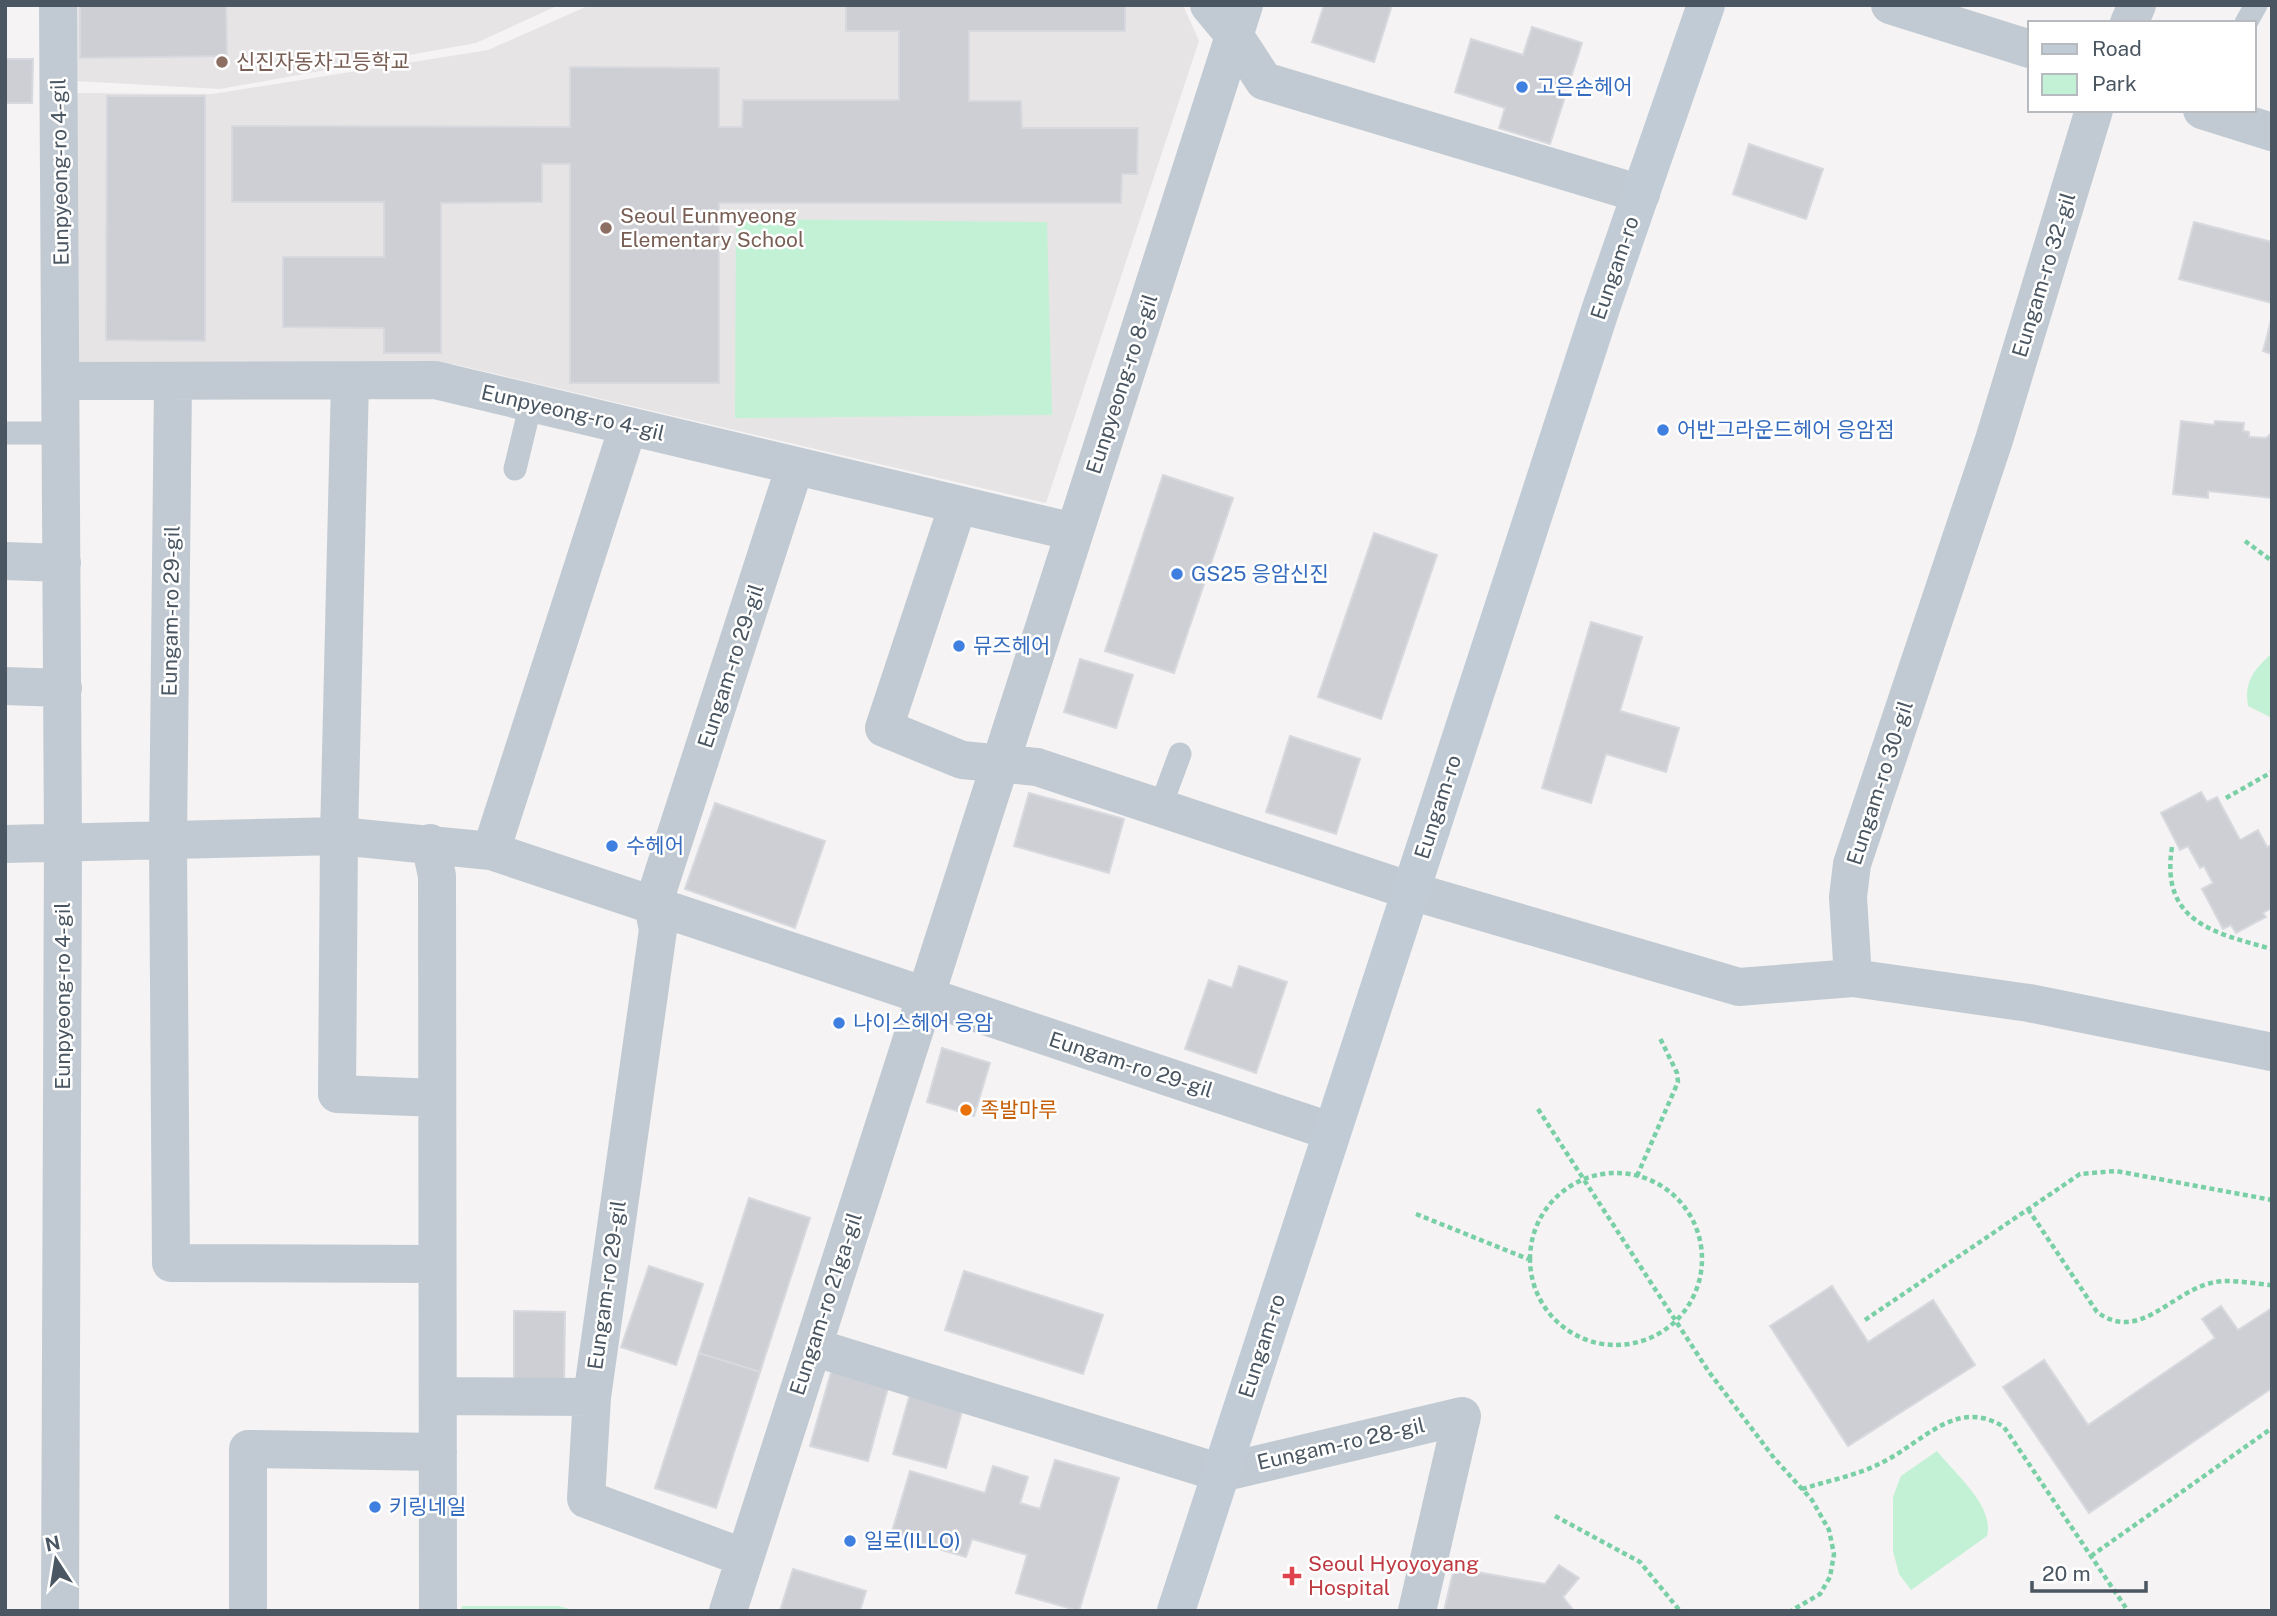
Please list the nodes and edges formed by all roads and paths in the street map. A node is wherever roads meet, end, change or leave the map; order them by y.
1 (58, 5) edge
2 (1209, 5) edge
3 (1706, 5) edge
4 (2137, 5) edge
5 (2256, 5) edge
6 (1898, 7) edge
7 (1239, 20) edge
8 (2130, 21) edge
9 (2247, 21) edge
10 (2028, 48) edge
11 (2093, 112) edge
12 (2208, 112) edge
13 (2272, 132) edge
14 (1641, 194) junction
15 (173, 381) junction
16 (351, 381) junction
17 (62, 382) junction
18 (531, 403) junction
19 (628, 427) junction
20 (5, 433) edge
21 (62, 433) junction
22 (1994, 440) joint
23 (795, 466) junction
24 (515, 469) dead end
25 (958, 505) junction
26 (1074, 532) junction
27 (2245, 541) dead end
28 (5, 561) edge
29 (2272, 561) edge
30 (62, 563) junction
31 (5, 687) edge
32 (63, 688) junction
33 (1180, 754) dead end
34 (1000, 763) junction
35 (2272, 772) edge
36 (2226, 798) dead end
37 (1160, 808) junction
38 (339, 836) junction
39 (168, 841) junction
40 (430, 843) junction
41 (5, 844) edge
42 (63, 844) junction
43 (2172, 847) dead end
44 (491, 851) junction
45 (1411, 891) junction
46 (653, 905) junction
47 (2272, 949) edge
48 (1853, 978) junction
49 (925, 997) junction
50 (1660, 1038) dead end
51 (2272, 1052) edge
52 (437, 1098) junction
53 (1538, 1109) dead end
54 (1330, 1131) junction
55 (1637, 1176) junction
56 (1583, 1179) junction
57 (2272, 1200) edge
58 (2028, 1209) junction
59 (1416, 1214) dead end
60 (1528, 1259) junction
61 (437, 1264) junction
62 (2272, 1285) edge
63 (1866, 1320) dead end
64 (1676, 1322) junction
65 (813, 1347) junction
66 (438, 1396) junction
67 (592, 1396) junction
68 (2272, 1428) edge
69 (438, 1452) junction
70 (1220, 1473) junction
71 (1802, 1489) junction
72 (1555, 1516) dead end
73 (2091, 1556) junction
74 (745, 1558) junction
75 (60, 1611) edge
76 (248, 1611) edge
77 (438, 1611) edge
78 (728, 1611) edge
79 (1176, 1611) edge
80 (1417, 1611) edge
81 (1680, 1611) edge
82 (1791, 1611) edge
83 (2127, 1611) edge

1 - 17 street, Eunpyeong-ro 4-gil
2 - 7 street
3 - 14 main road, Eungam-ro
4 - 8 street
5 - 9 lane
6 - 10 street
7 - 14 street
7 - 26 street, Eunpyeong-ro 8-gil
11 - 22 street, Eungam-ro 32-gil
12 - 13 street
14 - 45 main road, Eungam-ro
15 - 16 street, Eunpyeong-ro 4-gil
15 - 17 street, Eunpyeong-ro 4-gil
15 - 39 street, Eungam-ro 29-gil
16 - 18 street, Eunpyeong-ro 4-gil
16 - 38 street
17 - 21 street, Eunpyeong-ro 4-gil
18 - 19 street, Eunpyeong-ro 4-gil
18 - 24 lane
19 - 23 street, Eunpyeong-ro 4-gil
19 - 44 street
20 - 21 lane
21 - 30 street, Eunpyeong-ro 4-gil
22 - 48 street, Eungam-ro 30-gil
23 - 25 street, Eunpyeong-ro 4-gil
23 - 46 street, Eungam-ro 29-gil
25 - 26 street, Eunpyeong-ro 4-gil
25 - 34 street
26 - 34 street, Eunpyeong-ro 8-gil
27 - 29 path
28 - 30 street
30 - 32 street, Eunpyeong-ro 4-gil
31 - 32 street
32 - 42 street, Eunpyeong-ro 4-gil
33 - 37 lane
34 - 37 street
34 - 49 street, Eunpyeong-ro 8-gil
35 - 36 path
37 - 45 street
38 - 39 street, Eungam-ro 29-gil
38 - 40 street, Eungam-ro 29-gil
38 - 52 street
39 - 42 street, Eungam-ro 29-gil
39 - 61 street, Eungam-ro 29-gil
40 - 44 street, Eungam-ro 29-gil
40 - 52 street
41 - 42 street, Eungam-ro 29-gil
42 - 75 street, Eunpyeong-ro 4-gil
43 - 47 path
44 - 46 street, Eungam-ro 29-gil
45 - 48 street
45 - 54 main road, Eungam-ro
46 - 49 street, Eungam-ro 29-gil
46 - 67 street, Eungam-ro 29-gil
48 - 51 street
49 - 54 street, Eungam-ro 29-gil
49 - 65 street, Eungam-ro 21ga-gil
50 - 55 path
52 - 61 street
53 - 56 path
54 - 70 main road, Eungam-ro
55 - 56 path
55 - 64 path
56 - 60 path
56 - 64 path
57 - 58 path
58 - 62 path
58 - 63 path
59 - 60 path
60 - 64 path
61 - 66 street
64 - 71 path
65 - 70 street
65 - 74 street, Eungam-ro 21ga-gil
66 - 67 street
66 - 69 street
67 - 74 street, Eungam-ro 29-gil
68 - 73 path
69 - 76 street
69 - 77 street
70 - 79 main road, Eungam-ro
70 - 80 street, Eungam-ro 28-gil
71 - 73 path
71 - 82 path
72 - 81 path
73 - 83 path
74 - 78 street, Eungam-ro 21ga-gil

